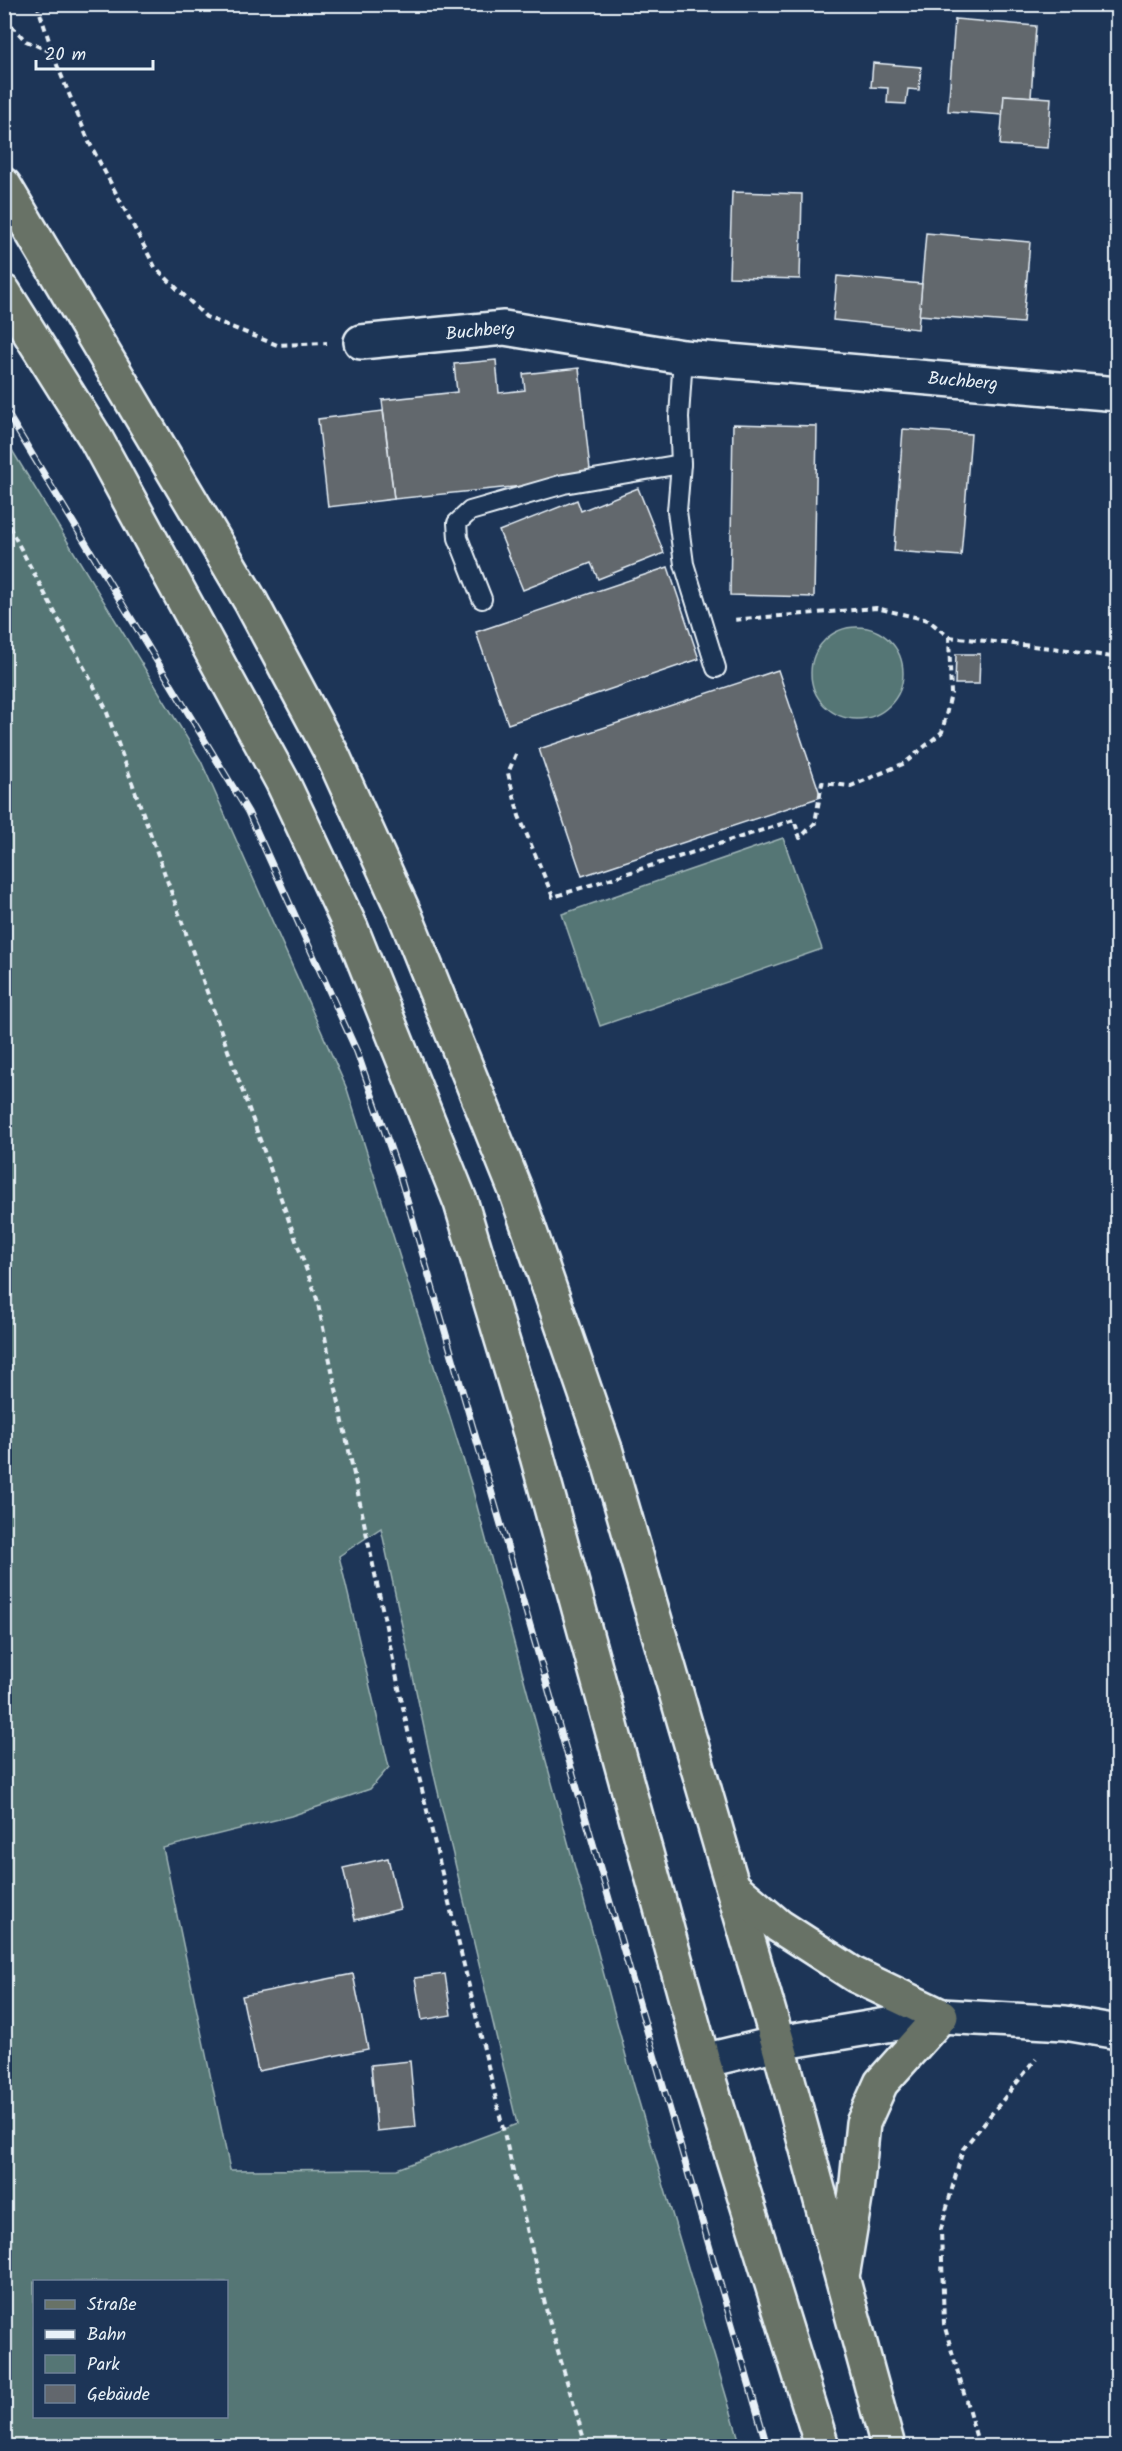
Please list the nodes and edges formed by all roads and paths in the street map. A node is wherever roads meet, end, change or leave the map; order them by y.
1 (37, 4) edge
2 (4, 18) edge
3 (52, 53) junction
4 (4, 185) edge
5 (9, 302) edge
6 (361, 342) joint
7 (683, 357) junction
8 (1118, 394) edge
9 (681, 464) junction
10 (4, 517) edge
11 (482, 599) dead end
12 (702, 623) junction
13 (949, 637) junction
14 (1118, 658) edge
15 (716, 668) dead end
16 (516, 753) dead end
17 (733, 1887) junction
18 (941, 2016) junction
19 (1118, 2031) edge
20 (778, 2043) junction
21 (703, 2061) junction
22 (1008, 2092) dead end
23 (841, 2281) junction
24 (585, 2446) edge
25 (822, 2446) edge
26 (888, 2446) edge
27 (979, 2446) edge

1 - 3 path
2 - 3 path
3 - 6 path
4 - 17 main road
5 - 21 main road
6 - 7 street, Buchberg
7 - 8 street, Buchberg
7 - 9 lane
9 - 11 lane
9 - 12 lane
10 - 24 path
12 - 13 path
12 - 15 lane
13 - 14 path
13 - 16 path
17 - 18 main road
17 - 20 main road
18 - 19 street
18 - 20 street
18 - 23 main road
20 - 21 street
20 - 23 main road
21 - 25 main road
22 - 27 path
23 - 26 main road

